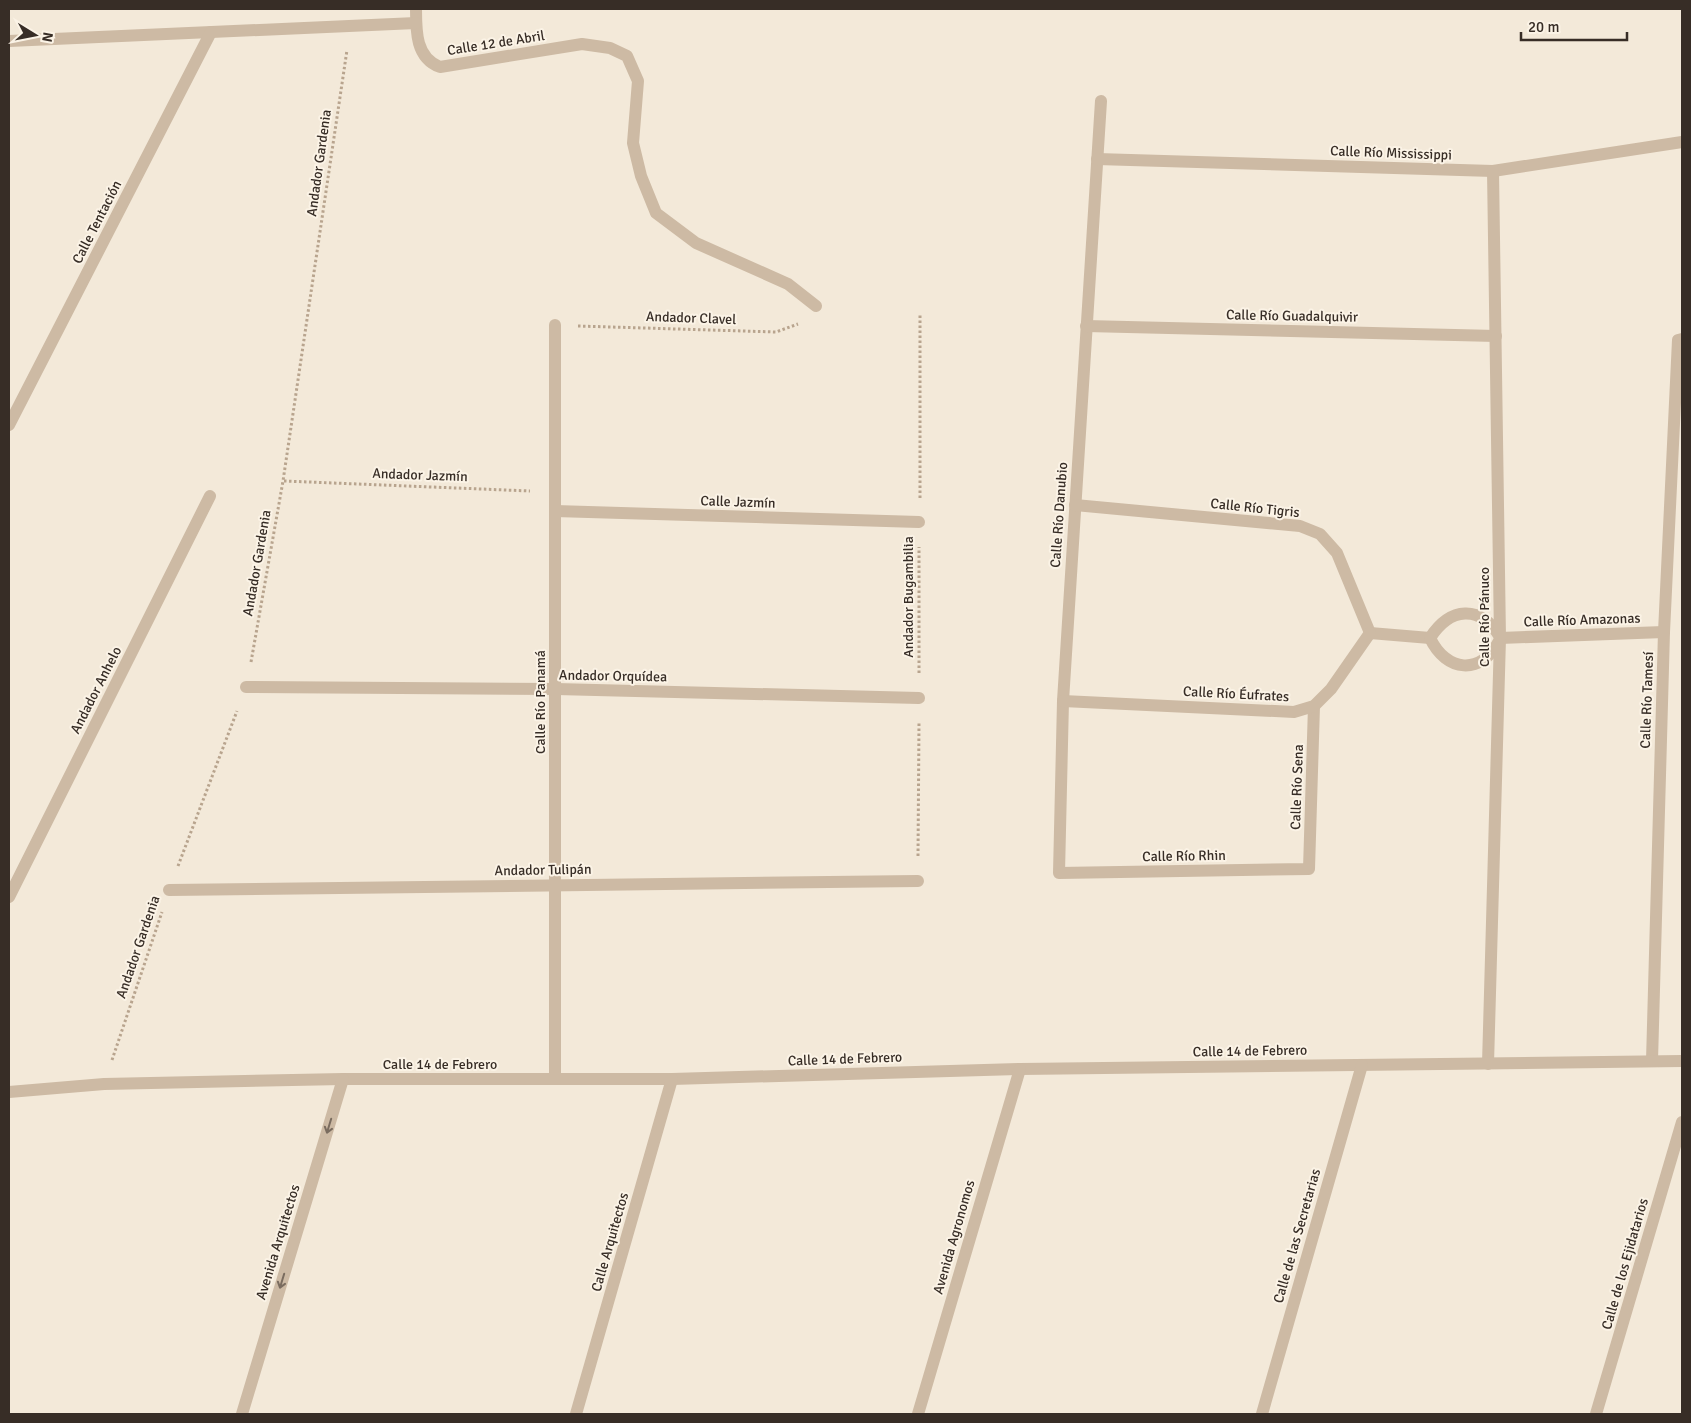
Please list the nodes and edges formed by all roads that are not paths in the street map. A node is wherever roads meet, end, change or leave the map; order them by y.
1 (416, 9) edge
2 (416, 23) junction
3 (211, 32) junction
4 (9, 41) edge
5 (1102, 101) dead end
6 (1682, 142) edge
7 (1097, 159) junction
8 (1493, 171) junction
9 (816, 306) road end
10 (555, 325) road end
11 (1086, 326) junction
12 (1496, 336) junction
13 (1680, 340) edge
14 (9, 426) edge
15 (210, 496) dead end
16 (1075, 505) junction
17 (555, 511) junction
18 (920, 522) road end
19 (1664, 632) junction
20 (1370, 633) junction
21 (1430, 638) junction
22 (1500, 638) junction
23 (246, 687) road end
24 (556, 689) junction
25 (919, 698) road end
26 (1063, 701) junction
27 (1314, 706) junction
28 (1310, 869) joint
29 (1059, 873) joint
30 (918, 881) road end
31 (555, 884) junction
32 (169, 890) road end
33 (9, 897) edge
34 (1682, 1061) edge
35 (1652, 1062) junction
36 (1488, 1064) junction
37 (1362, 1065) junction
38 (1020, 1069) junction
39 (343, 1079) junction
40 (555, 1079) junction
41 (672, 1079) junction
42 (9, 1092) edge
43 (1682, 1122) edge
44 (242, 1414) edge
45 (576, 1414) edge
46 (918, 1414) edge
47 (1262, 1414) edge
48 (1596, 1414) edge

1 - 2 street, Calle 12 de Abril
2 - 3 street
2 - 9 street, Calle 12 de Abril
3 - 4 street
3 - 14 street, Calle Tentación
5 - 7 street, Calle Río Danubio
6 - 8 street, Calle Río Mississippi
7 - 8 street, Calle Río Mississippi
7 - 11 street, Calle Río Danubio
8 - 12 street, Calle Río Pánuco
10 - 17 street, Calle Río Panamá
11 - 12 street, Calle Río Guadalquivir
11 - 16 street, Calle Río Danubio
12 - 22 street, Calle Río Pánuco
13 - 19 street, Calle Río Tamesí
15 - 33 street, Andador Anhelo
16 - 20 street, Calle Río Tigris
16 - 26 street, Calle Río Danubio
17 - 18 street, Calle Jazmín
17 - 24 street, Calle Río Panamá
19 - 22 street, Calle Río Amazonas
19 - 35 street, Calle Río Tamesí
20 - 21 street
20 - 27 street
21 - 22 street
21 - 22 street
22 - 36 street, Calle Río Pánuco
23 - 24 street, Andador Orquídea
24 - 25 street, Andador Orquídea
24 - 31 street, Calle Río Panamá
26 - 27 street, Calle Río Éufrates
26 - 29 street, Calle Río Danubio
27 - 28 street, Calle Río Sena
28 - 29 street, Calle Río Rhin
30 - 31 street, Andador Tulipán
31 - 32 street, Andador Tulipán
31 - 40 street, Calle Río Panamá
34 - 35 street, Calle 14 de Febrero
35 - 36 street, Calle 14 de Febrero
36 - 37 street, Calle 14 de Febrero
37 - 38 street, Calle 14 de Febrero
37 - 47 street, Calle de las Secretarias
38 - 41 street, Calle 14 de Febrero
38 - 46 street, Avenida Agronomos
39 - 40 street, Calle 14 de Febrero
39 - 42 street, Calle 14 de Febrero
39 -> 44 street, Avenida Arquitectos
40 - 41 street, Calle 14 de Febrero
41 - 45 street, Calle Arquitectos
43 - 48 street, Calle de los Ejidatarios

